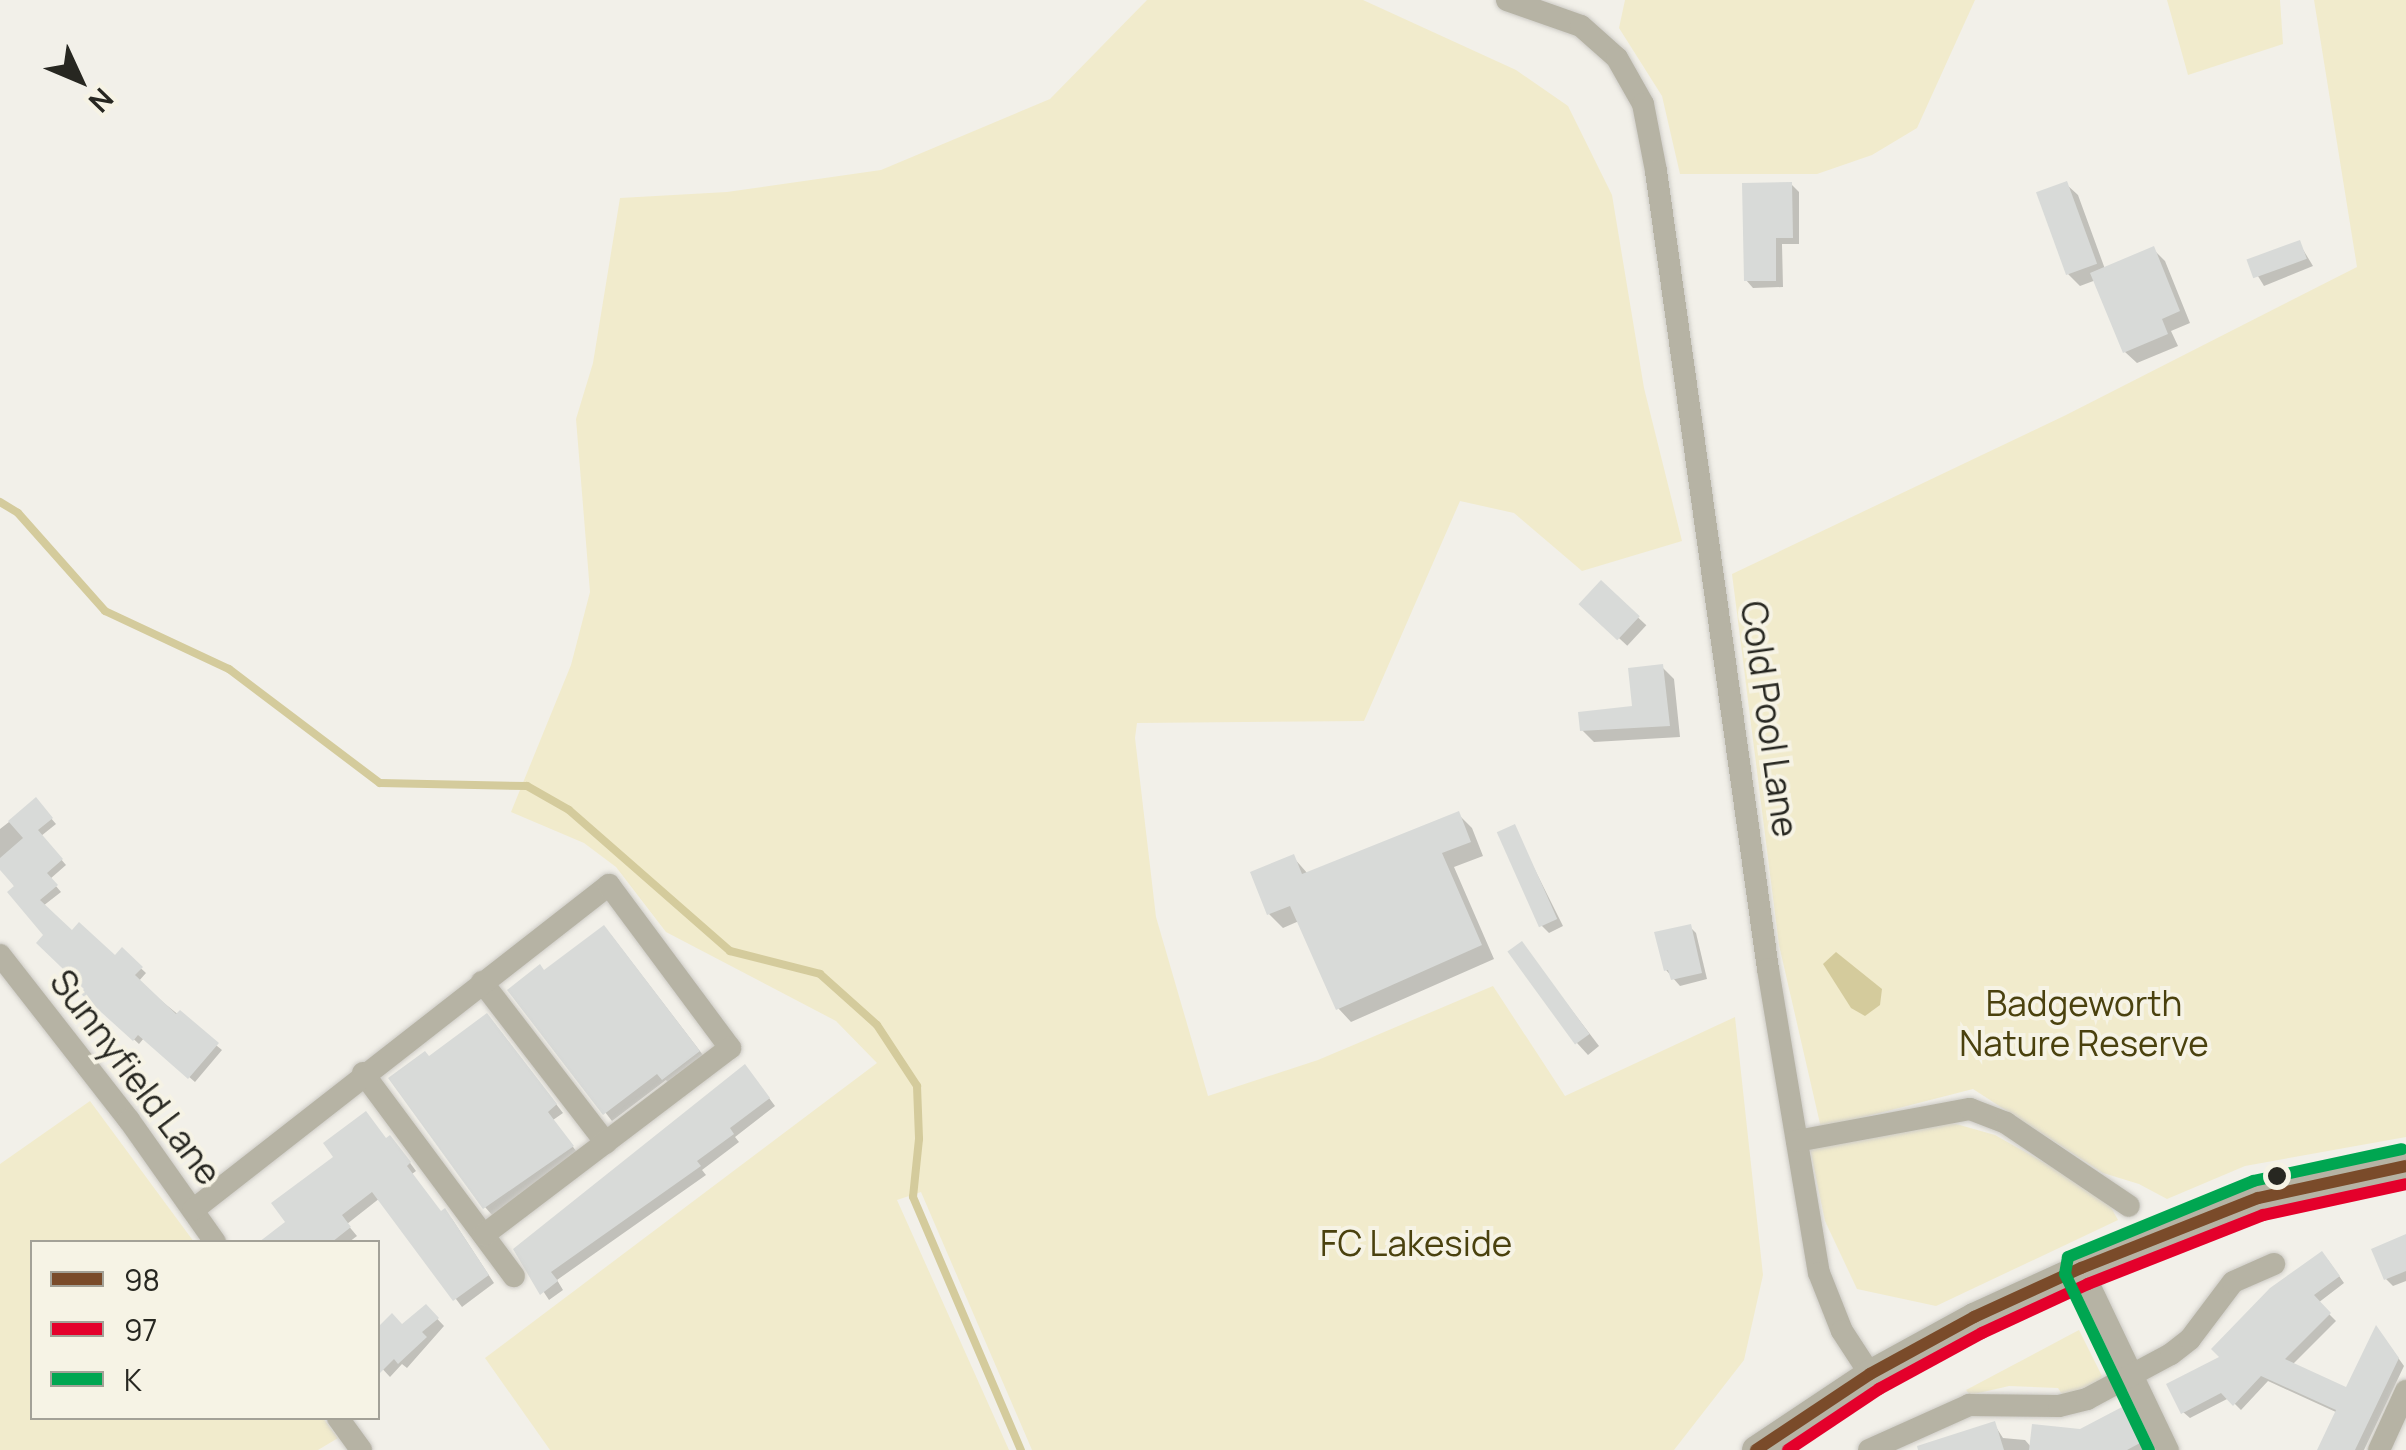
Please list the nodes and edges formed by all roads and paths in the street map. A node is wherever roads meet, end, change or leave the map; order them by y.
1 (1507, 0) edge
2 (0, 955) edge
3 (482, 982) junction
4 (363, 1073) junction
5 (1797, 1141) junction
6 (606, 1144) junction
7 (2406, 1166) edge
8 (2130, 1206) dead end
9 (192, 1210) junction
10 (484, 1235) junction
11 (214, 1240) edge
12 (2274, 1264) dead end
13 (2081, 1268) junction
14 (514, 1276) dead end
15 (1870, 1374) junction
16 (2130, 1375) junction
17 (2406, 1392) edge
18 (339, 1420) edge
19 (361, 1450) edge
20 (1756, 1450) edge
21 (1869, 1450) edge
22 (2168, 1450) edge
23 (2379, 1450) edge

1 - 5 street, Cold Pool Lane
2 - 9 street, Sunnyfield Lane
3 - 4 street
3 - 6 street
3 - 6 street
4 - 9 street
4 - 10 street
5 - 8 street
5 - 15 street, Cold Pool Lane
6 - 10 street
7 - 13 street
9 - 11 street, Sunnyfield Lane
10 - 14 street
12 - 16 street
13 - 15 street
13 - 16 street
15 - 20 street
16 - 21 street
16 - 22 street
17 - 23 street
18 - 19 street

